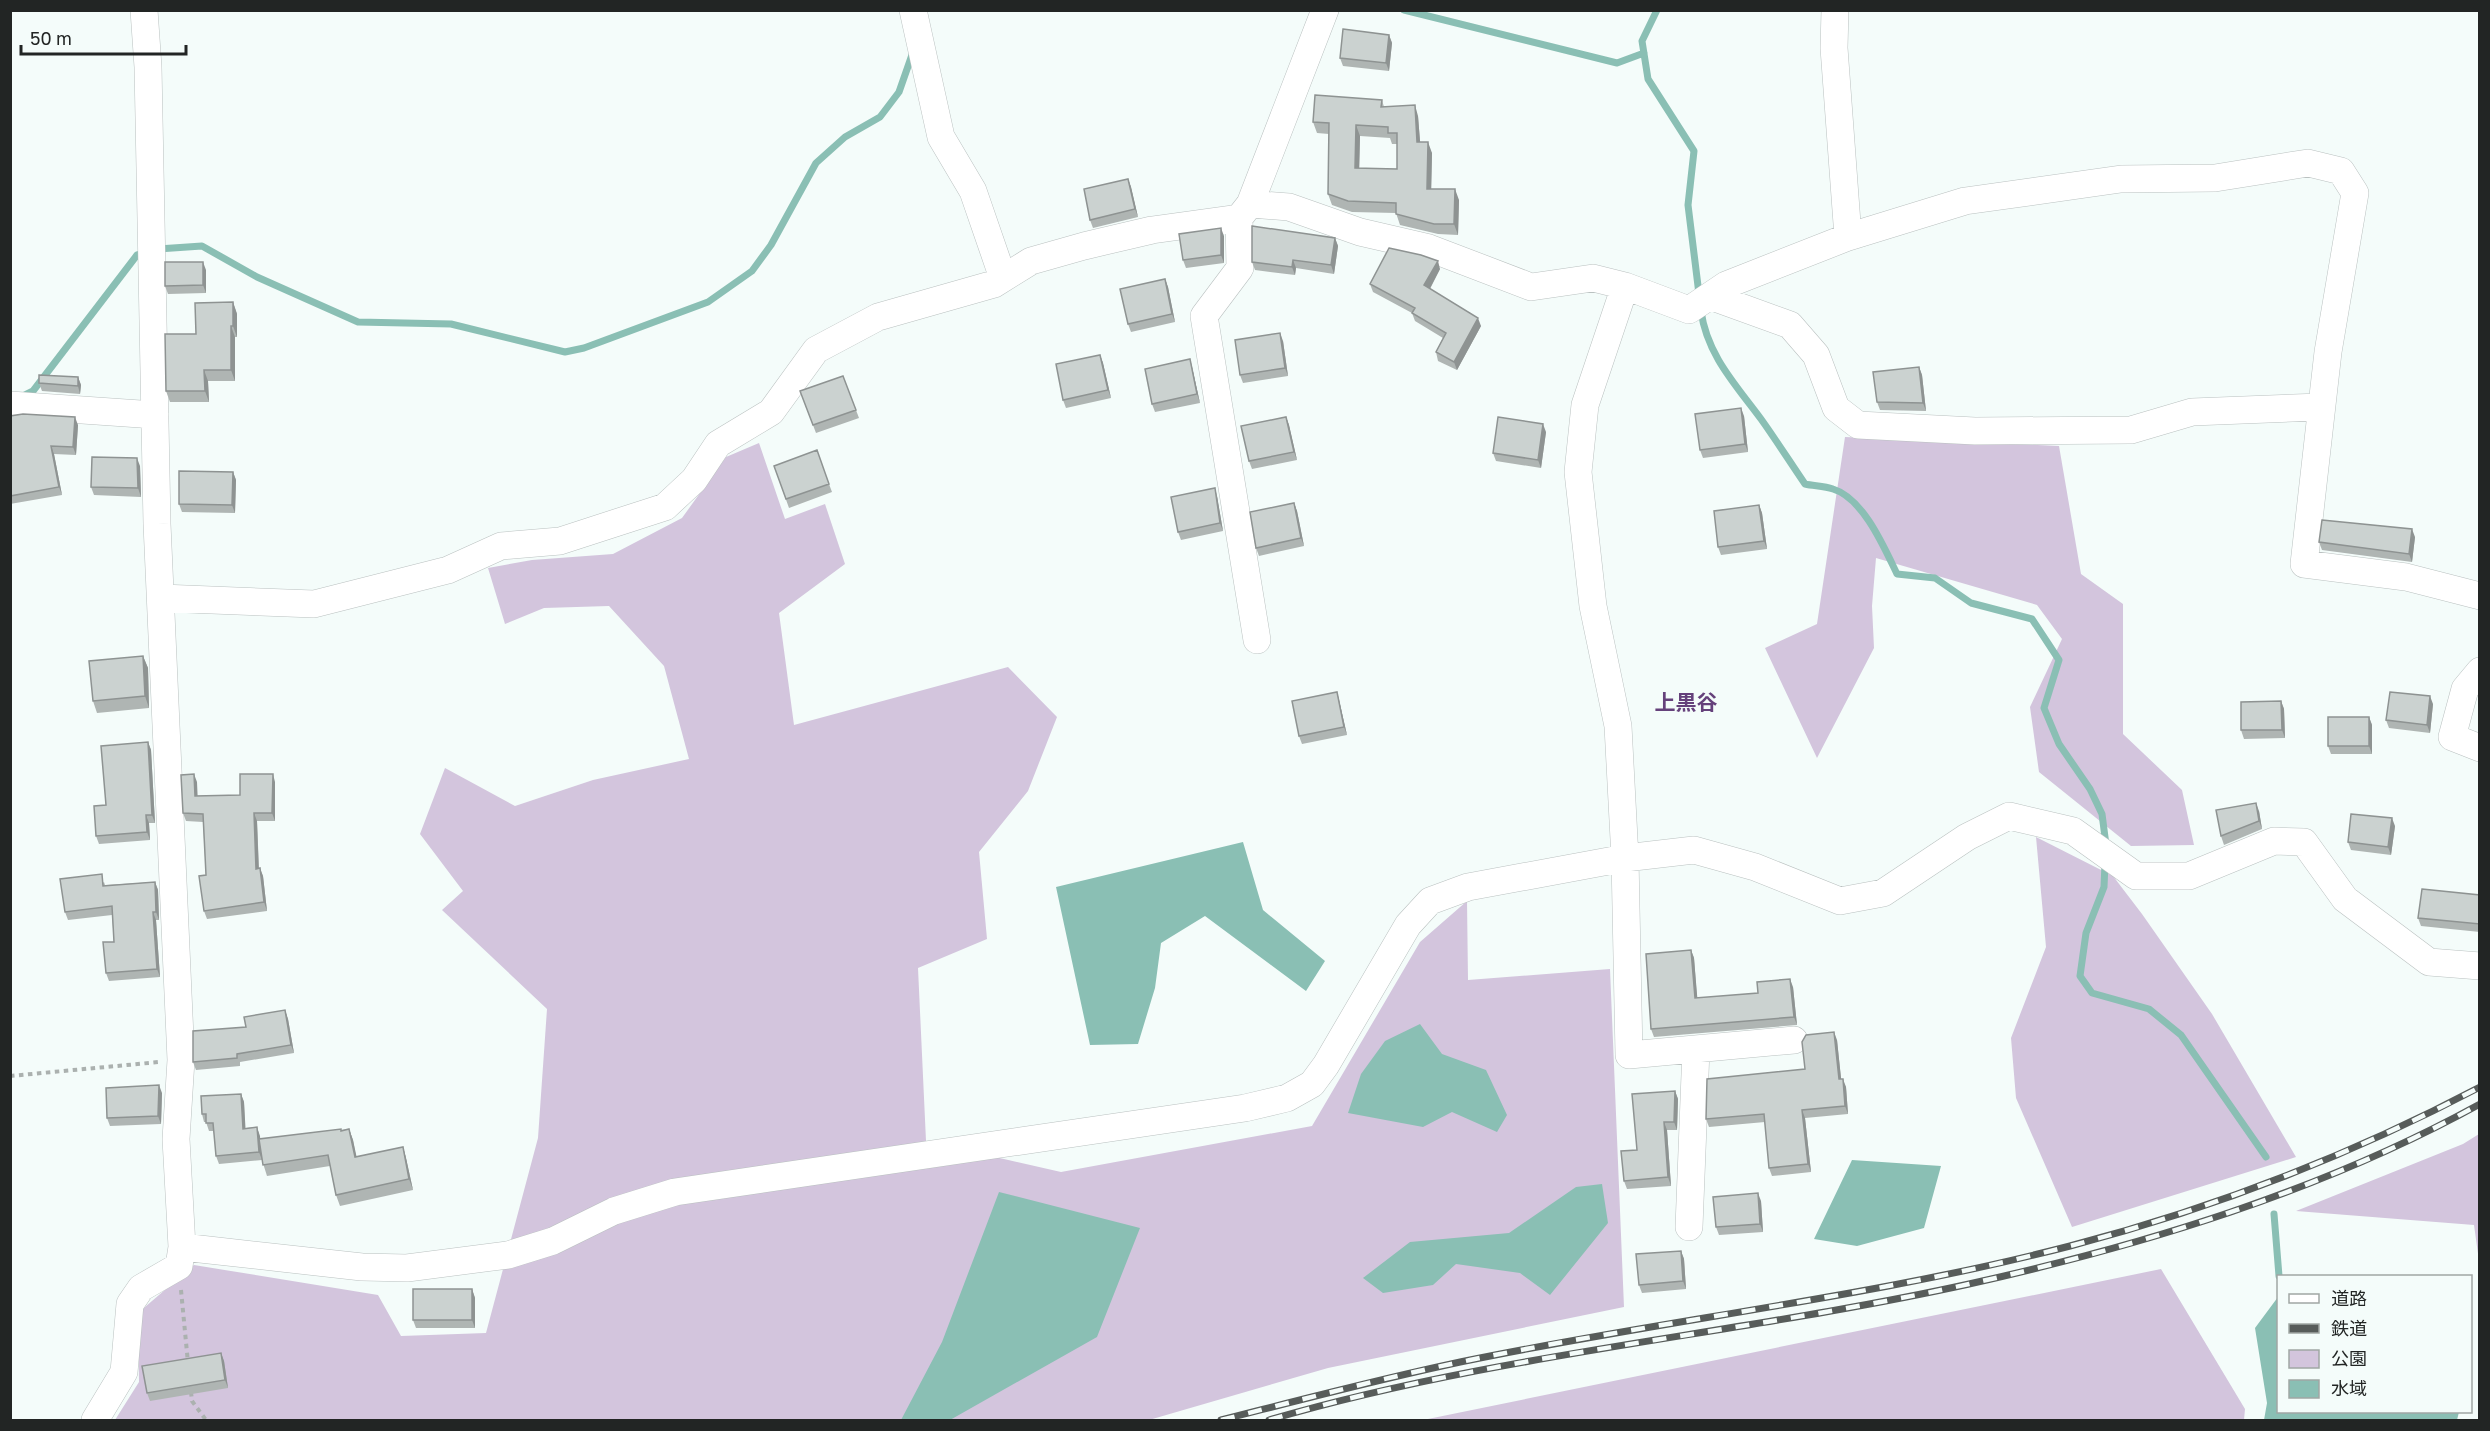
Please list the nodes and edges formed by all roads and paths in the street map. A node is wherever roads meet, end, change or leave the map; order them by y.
1 (144, 10) edge
2 (913, 10) edge
3 (1325, 10) edge
4 (1834, 10) edge
5 (1245, 211) junction
6 (1848, 237) junction
7 (1003, 278) junction
8 (1625, 286) junction
9 (1710, 296) junction
10 (10, 405) edge
11 (2321, 407) junction
12 (155, 415) junction
13 (2480, 596) edge
14 (160, 598) junction
15 (1257, 640) dead end
16 (2480, 671) edge
17 (2480, 748) edge
18 (1625, 858) junction
19 (2480, 966) edge
20 (1794, 1040) dead end
21 (1696, 1049) junction
22 (181, 1060) junction
23 (10, 1076) edge
24 (1689, 1227) dead end
25 (181, 1256) junction
26 (189, 1367) edge
27 (191, 1390) edge
28 (94, 1420) edge
29 (206, 1420) edge

1 - 12 street
2 - 7 street
3 - 5 street
4 - 6 street
5 - 7 street
5 - 8 street
5 - 15 street
6 - 9 street
6 - 11 street
7 - 14 street
8 - 9 street
8 - 18 street
9 - 11 street
10 - 12 street
11 - 13 street
12 - 14 street
14 - 22 street
16 - 17 street
18 - 19 street
18 - 21 street
18 - 25 street
20 - 21 street
21 - 24 street
22 - 23 path
22 - 25 street
25 - 26 path
25 - 28 street
27 - 29 path

